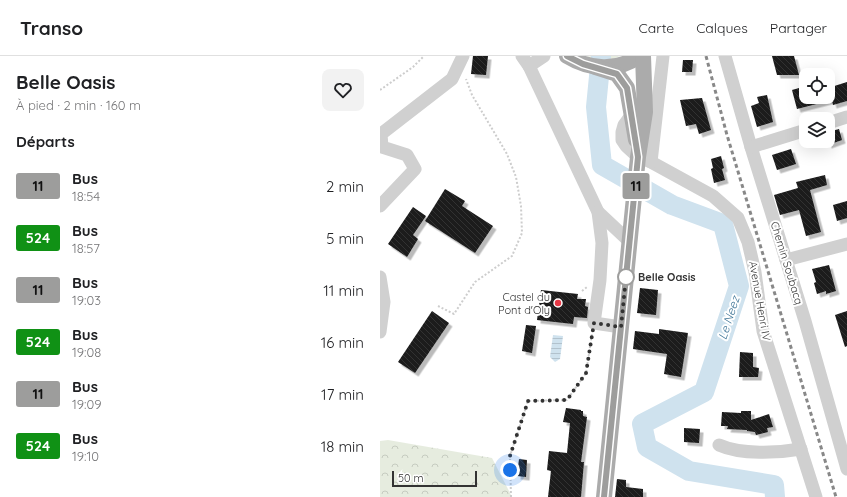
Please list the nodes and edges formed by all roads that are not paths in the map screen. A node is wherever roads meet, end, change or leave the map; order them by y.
1 (463, 56) edge
2 (544, 56) edge
3 (663, 56) edge
4 (726, 56) edge
5 (639, 57) edge
6 (570, 58) edge
7 (525, 61) edge
8 (595, 68) junction
9 (847, 117) edge
10 (835, 121) edge
11 (799, 132) edge
12 (751, 147) junction
13 (642, 163) junction
14 (380, 206) edge
15 (598, 212) junction
16 (630, 242) junction
17 (847, 244) edge
18 (786, 260) junction
19 (380, 277) edge
20 (621, 327) junction
21 (380, 332) edge
22 (719, 445) dead end
23 (801, 449) junction
24 (844, 452) edge
25 (847, 469) edge
26 (604, 497) edge
27 (816, 497) edge

1 - 14 street
2 - 7 street
3 - 13 street
4 - 12 street, Chemin Soubacq
5 - 8 main road
5 - 13 main road
6 - 8 main road
7 - 15 street
8 - 13 main road
9 - 10 street
11 - 12 street
12 - 18 street, Chemin Soubacq
13 - 16 main road
13 - 23 street, Avenue Henri IV
15 - 16 street
15 - 20 street
16 - 20 main road
17 - 18 street
18 - 24 street, Chemin Soubacq
19 - 21 street
20 - 26 main road
22 - 23 street
23 - 27 street, Avenue Henri IV
24 - 25 street, Chemin Soubacq

